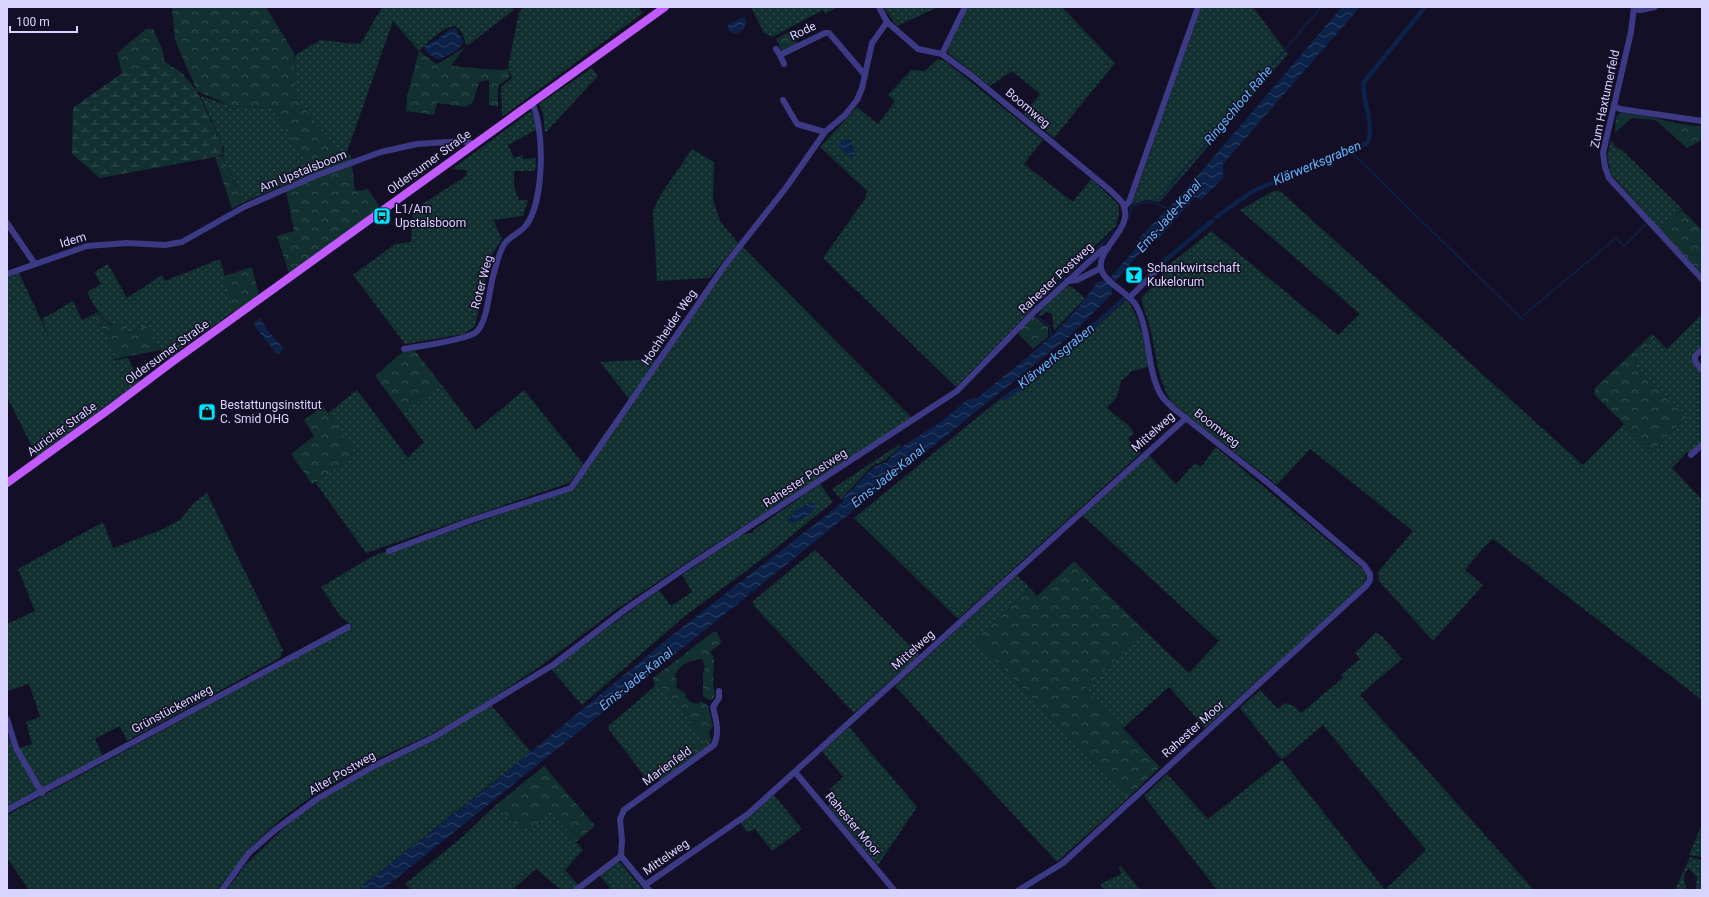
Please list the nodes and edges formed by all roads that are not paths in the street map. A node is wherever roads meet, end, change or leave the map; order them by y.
1 (665, 7) edge
2 (879, 7) edge
3 (965, 7) edge
4 (1198, 7) edge
5 (1655, 7) edge
6 (1634, 8) edge
7 (887, 22) junction
8 (942, 54) junction
9 (784, 64) dead end
10 (865, 75) junction
11 (783, 100) dead end
12 (532, 103) junction
13 (1614, 106) junction
14 (1702, 121) edge
15 (825, 132) junction
16 (474, 144) junction
17 (1124, 207) junction
18 (7, 223) edge
19 (148, 244) joint
20 (1108, 248) junction
21 (34, 264) junction
22 (1101, 268) junction
23 (1156, 271) dead end
24 (7, 274) edge
25 (1702, 279) edge
26 (1067, 281) junction
27 (1130, 296) junction
28 (404, 349) dead end
29 (1702, 349) edge
30 (1702, 370) edge
31 (111, 408) joint
32 (1186, 418) junction
33 (1702, 445) edge
34 (1691, 455) dead end
35 (7, 483) edge
36 (389, 550) dead end
37 (1370, 574) joint
38 (348, 627) dead end
39 (719, 691) dead end
40 (494, 701) joint
41 (7, 719) edge
42 (795, 772) junction
43 (42, 793) junction
44 (7, 810) edge
45 (621, 856) junction
46 (647, 888) edge
47 (222, 890) edge
48 (576, 890) edge
49 (894, 890) edge
50 (1019, 890) edge

1 - 12 main road, Oldersumer Straße
2 - 7 street, Boomweg
3 - 8 street
4 - 17 street
5 - 6 street
6 - 13 street, Zum Haxtumerfeld
7 - 8 street, Boomweg
7 - 10 street, Hochheider Weg
8 - 17 street, Boomweg
9 - 10 street, Rode
10 - 15 street, Hochheider Weg
11 - 15 street
12 - 16 main road, Oldersumer Straße
12 - 28 street, Roter Weg
13 - 14 street
13 - 25 street, Zum Haxtumerfeld
15 - 36 street, Hochheider Weg
16 - 19 street, Am Upstalsboom
16 - 31 main road, Oldersumer Straße
17 - 20 street
18 - 21 street
19 - 21 street, Idem
20 - 22 street
20 - 26 street, Rahester Postweg
21 - 24 street, Idem
22 - 26 street
22 - 27 street, Boomweg
23 - 27 street
26 - 40 street, Rahester Postweg
27 - 32 street, Boomweg
29 - 30 street
31 - 35 main road, Auricher Straße
32 - 37 street, Boomweg
32 - 42 street, Mittelweg
33 - 34 street
37 - 50 street, Rahester Moor
38 - 43 street, Grünstückenweg
39 - 45 street, Marienfeld
40 - 47 street, Alter Postweg
41 - 43 street
42 - 46 street, Mittelweg
42 - 49 street, Rahester Moor
43 - 44 street, Grünstückenweg
45 - 46 street
45 - 48 street

